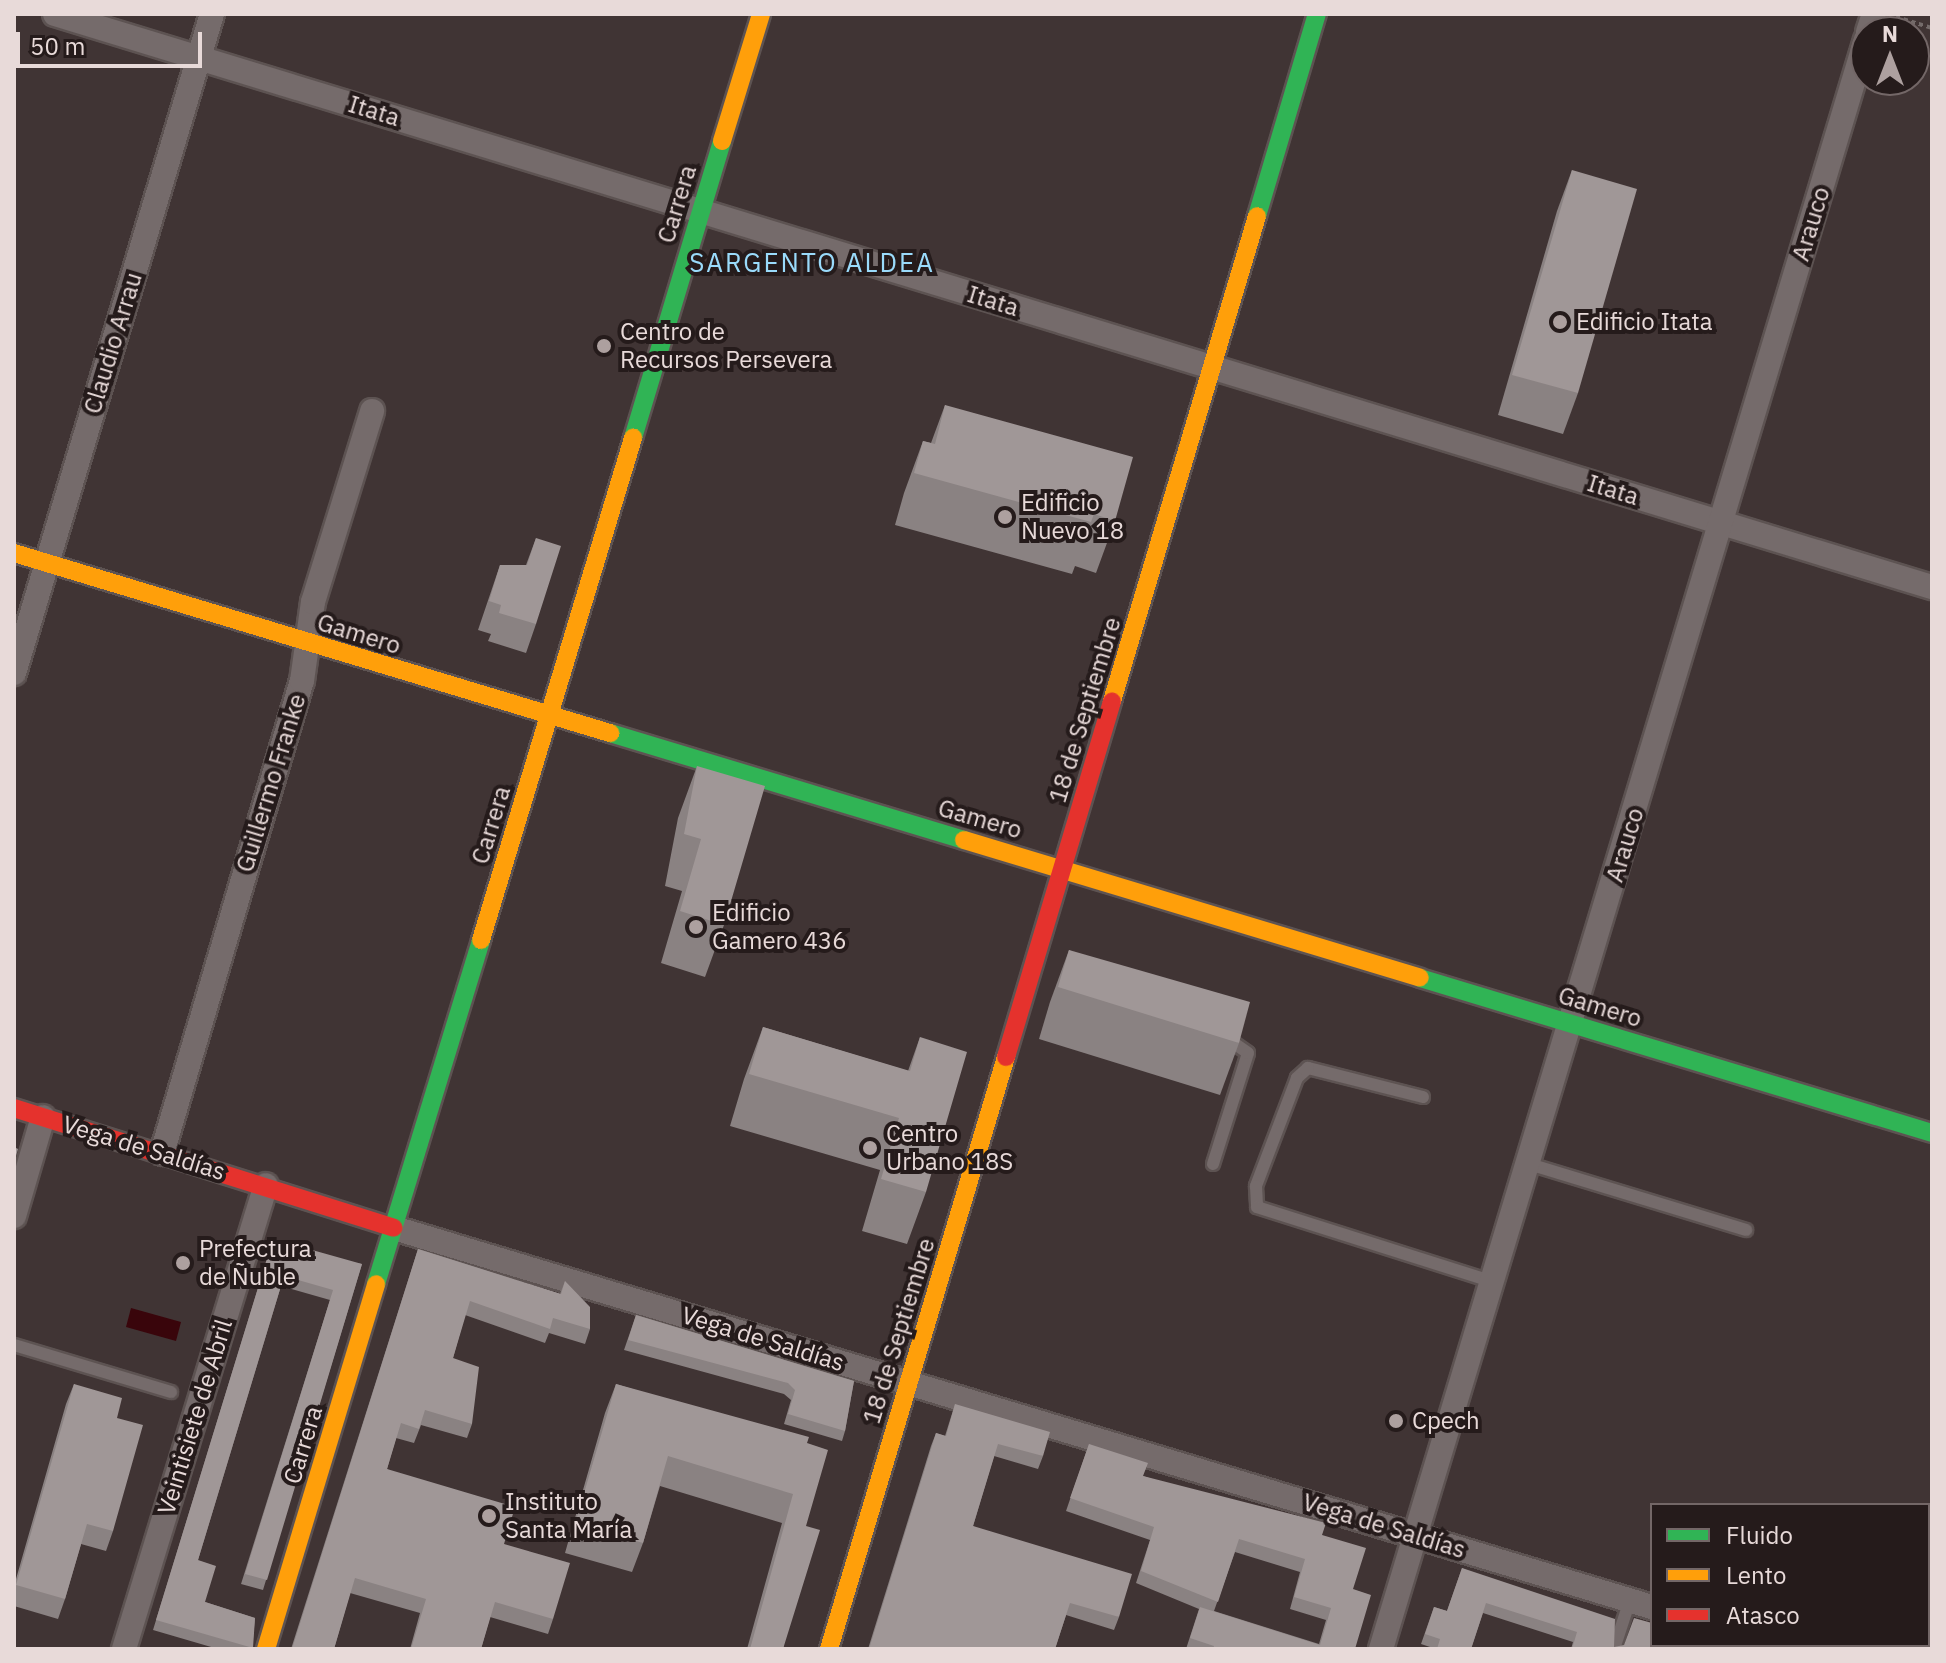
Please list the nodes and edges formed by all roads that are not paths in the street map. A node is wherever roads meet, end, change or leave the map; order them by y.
1 (55, 14) edge
2 (212, 14) edge
3 (761, 14) edge
4 (1317, 14) edge
5 (199, 58) junction
6 (1850, 93) edge
7 (700, 211) junction
8 (1212, 368) junction
9 (372, 411) dead end
10 (1721, 522) junction
11 (14, 553) edge
12 (47, 564) junction
13 (1932, 587) edge
14 (307, 643) junction
15 (14, 673) edge
16 (548, 717) junction
17 (1063, 869) junction
18 (1572, 1023) junction
19 (1211, 1033) edge
20 (1423, 1097) dead end
21 (14, 1108) edge
22 (43, 1117) junction
23 (1932, 1133) edge
24 (162, 1153) junction
25 (1213, 1164) dead end
26 (1529, 1164) junction
27 (266, 1185) junction
28 (14, 1216) edge
29 (394, 1228) junction
30 (1746, 1230) dead end
31 (1493, 1282) junction
32 (14, 1345) edge
33 (908, 1383) junction
34 (171, 1392) dead end
35 (1416, 1536) junction
36 (1641, 1603) edge
37 (124, 1649) edge
38 (266, 1649) edge
39 (829, 1649) edge
40 (1381, 1649) edge
41 (1614, 1649) edge

1 - 5 street, Itata
2 - 5 street, Claudio Arrau
3 - 7 street, Carrera
4 - 8 street, 18 de Septiembre
5 - 7 street, Itata
5 - 12 street, Claudio Arrau
6 - 10 street, Arauco
7 - 8 street, Itata
7 - 16 street, Carrera
8 - 10 street, Itata
8 - 17 street, 18 de Septiembre
9 - 14 street, Guillermo Franke
10 - 13 street, Itata
10 - 18 street, Arauco
11 - 12 street, Gamero
12 - 14 street, Gamero
12 - 15 street, Claudio Arrau
14 - 16 street, Gamero
14 - 24 street, Guillermo Franke
16 - 17 street, Gamero
16 - 29 street, Carrera
17 - 18 street, Gamero
17 - 33 street, 18 de Septiembre
18 - 23 street, Gamero
18 - 26 street, Arauco
19 - 25 lane
20 - 31 lane
21 - 22 street, Vega de Saldías
22 - 24 street, Vega de Saldías
22 - 28 street
24 - 27 street, Vega de Saldías
26 - 30 lane
26 - 31 street, Arauco
27 - 29 street, Vega de Saldías
27 - 37 street, Veintisiete de Abril
29 - 33 street, Vega de Saldías
29 - 38 street, Carrera
31 - 35 street, Arauco
32 - 34 lane
33 - 35 street, Vega de Saldías
33 - 39 street, 18 de Septiembre
35 - 36 street, Vega de Saldías
35 - 40 street, Arauco
36 - 41 lane

